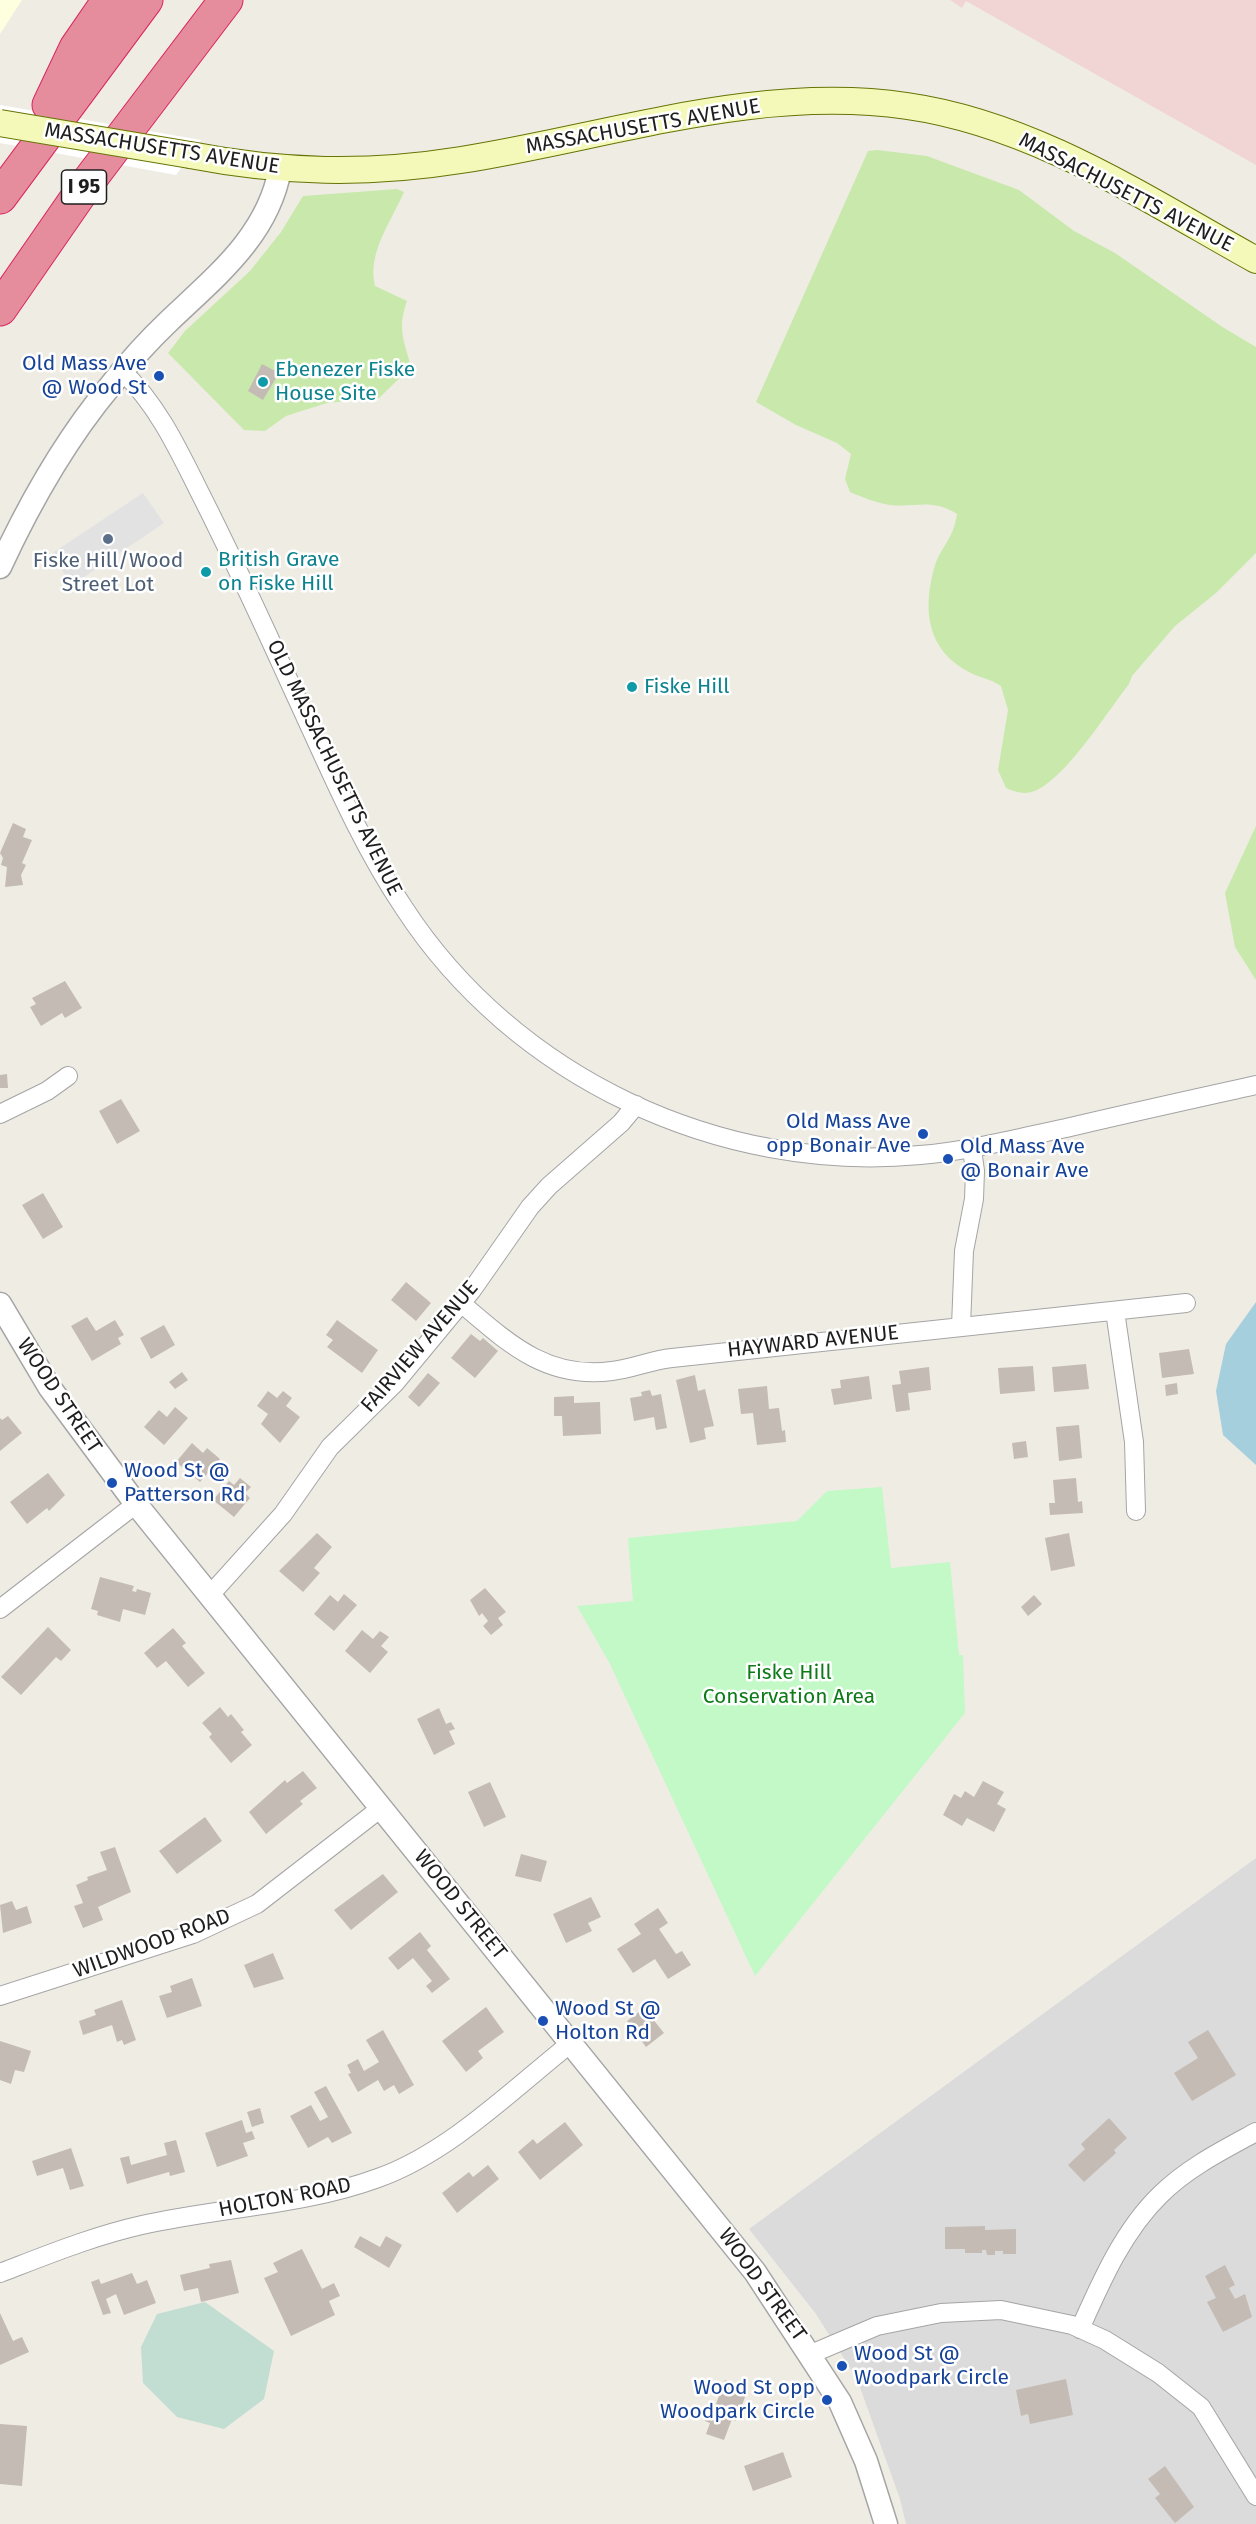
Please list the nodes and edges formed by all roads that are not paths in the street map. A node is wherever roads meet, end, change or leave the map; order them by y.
1 (109, 0) edge
2 (146, 0) edge
3 (226, 0) edge
4 (0, 123) edge
5 (280, 170) junction
6 (19, 171) junction
7 (0, 197) edge
8 (1256, 260) edge
9 (0, 309) edge
10 (122, 370) junction
11 (0, 567) edge
12 (69, 1076) dead end
13 (1256, 1085) edge
14 (636, 1105) junction
15 (0, 1114) edge
16 (972, 1149) junction
17 (461, 1303) junction
18 (1186, 1303) dead end
19 (0, 1304) edge
20 (1115, 1311) junction
21 (962, 1326) junction
22 (136, 1504) junction
23 (1136, 1511) dead end
24 (210, 1595) junction
25 (0, 1610) edge
26 (381, 1808) junction
27 (0, 1996) edge
28 (571, 2043) junction
29 (1256, 2132) edge
30 (0, 2273) edge
31 (1080, 2329) junction
32 (811, 2354) junction
33 (1256, 2496) edge
34 (886, 2524) edge

1 - 6 highway
2 - 6 highway
3 - 9 highway, I 95
4 - 5 main road, MASSACHUSETTS AVENUE, bridge
5 - 8 main road, MASSACHUSETTS AVENUE
5 - 10 street
6 - 7 highway
10 - 11 street
10 - 14 street, OLD MASSACHUSETTS AVENUE
12 - 15 street
13 - 16 street, OLD MASSACHUSETTS AVENUE
14 - 16 street, OLD MASSACHUSETTS AVENUE
14 - 17 street, FAIRVIEW AVENUE
16 - 21 street
17 - 21 street, HAYWARD AVENUE
17 - 24 street, FAIRVIEW AVENUE
18 - 20 street, HAYWARD AVENUE
19 - 22 street, WOOD STREET
20 - 21 street, HAYWARD AVENUE
20 - 23 street
22 - 24 street, WOOD STREET
22 - 25 street
24 - 26 street, WOOD STREET
26 - 27 street, WILDWOOD ROAD
26 - 28 street, WOOD STREET
28 - 30 street, HOLTON ROAD
28 - 32 street, WOOD STREET
29 - 31 street
31 - 32 street
31 - 33 street
32 - 34 street, WOOD STREET

